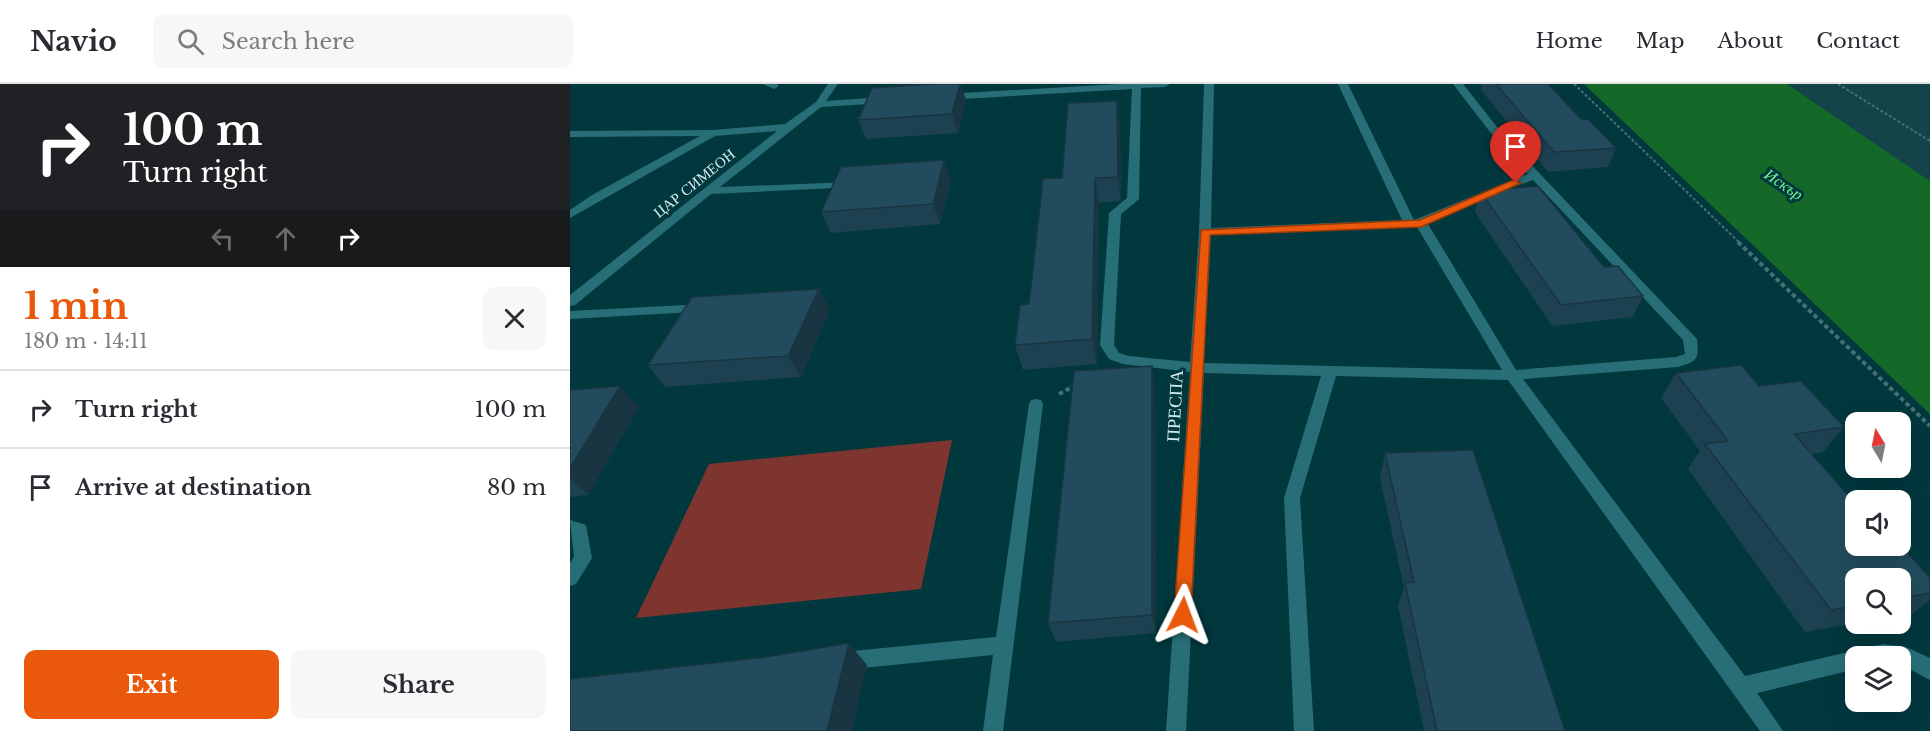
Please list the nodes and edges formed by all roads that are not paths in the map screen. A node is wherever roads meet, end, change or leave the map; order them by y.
1 (833, 84) edge
2 (1165, 84) edge
3 (1209, 84) edge
4 (1343, 84) edge
5 (1458, 84) edge
6 (1137, 86) junction
7 (935, 98) edge
8 (899, 100) edge
9 (819, 104) junction
10 (788, 127) junction
11 (713, 133) junction
12 (570, 134) edge
13 (1536, 175) junction
14 (863, 184) edge
15 (710, 191) junction
16 (570, 214) edge
17 (1416, 224) junction
18 (1205, 232) junction
19 (570, 302) edge
20 (723, 307) edge
21 (570, 315) edge
22 (1197, 368) junction
23 (1330, 371) junction
24 (1512, 375) junction
25 (1036, 405) road end
26 (570, 527) edge
27 (570, 578) edge
28 (1006, 645) junction
29 (1911, 657) edge
30 (1845, 662) edge
31 (820, 663) edge
32 (1930, 670) edge
33 (1741, 687) junction
34 (993, 731) edge
35 (1176, 731) edge
36 (1304, 731) edge
37 (1773, 731) edge

1 - 9 street, ЦАР СИМЕОН
2 - 6 street
3 - 18 street, ПРЕСПА
4 - 17 street
5 - 13 street
6 - 7 street
6 - 22 street
8 - 9 street
9 - 10 street, ЦАР СИМЕОН
10 - 11 street
10 - 15 street, ЦАР СИМЕОН
11 - 12 street
11 - 16 street
13 - 17 street
13 - 24 street
14 - 15 street
15 - 19 street, ЦАР СИМЕОН
17 - 18 street
17 - 24 street
18 - 22 street, ПРЕСПА
20 - 21 street
22 - 23 street
22 - 35 street, ПРЕСПА
23 - 24 street
23 - 36 street
24 - 33 street
25 - 28 street
26 - 27 street
28 - 31 street
28 - 34 street
29 - 32 street
30 - 33 street
33 - 37 street

